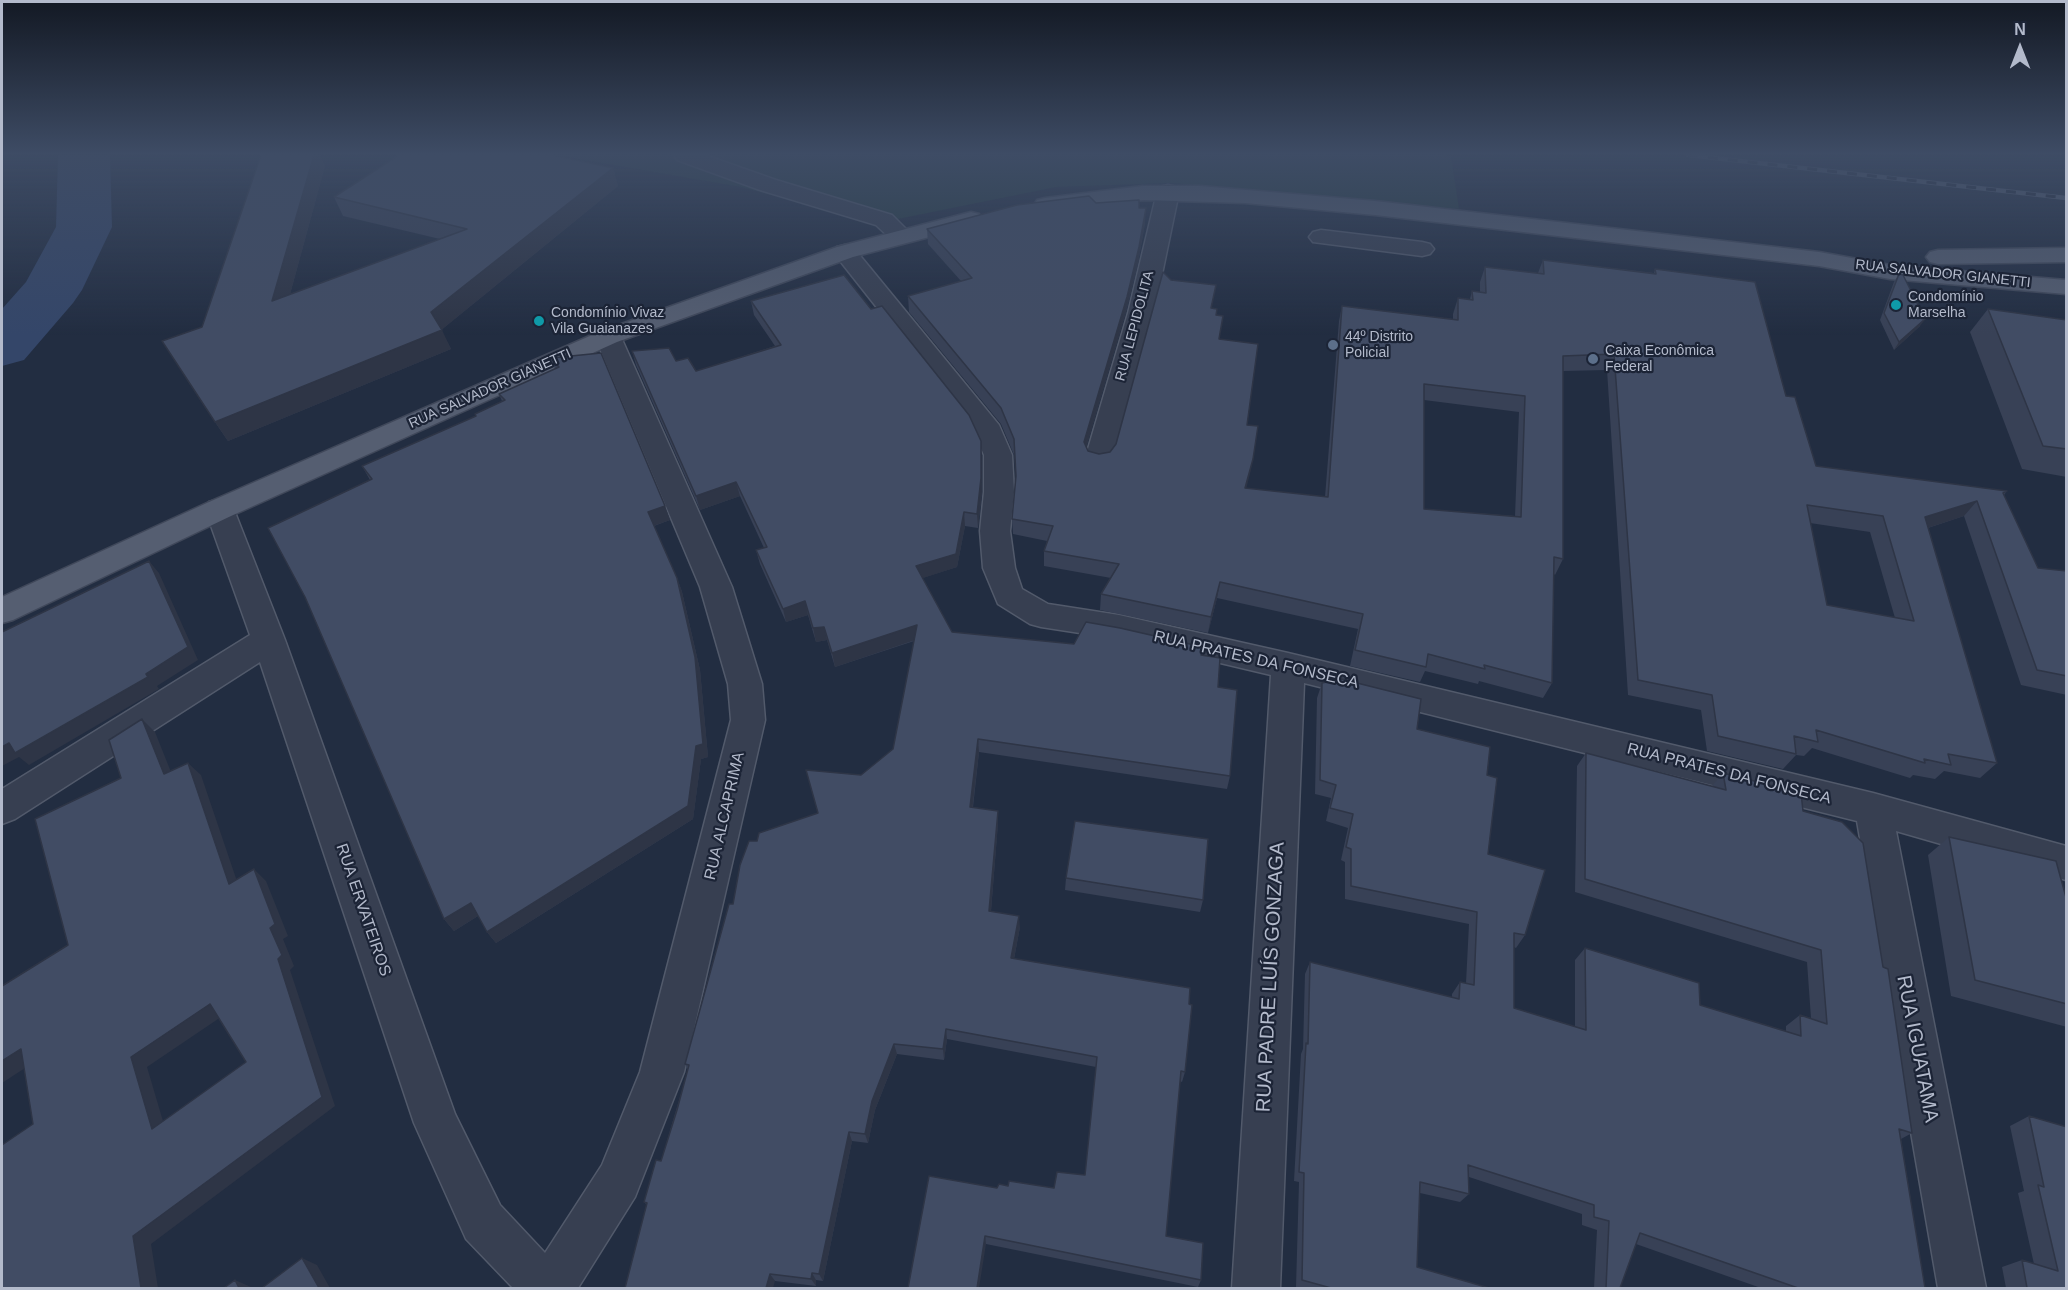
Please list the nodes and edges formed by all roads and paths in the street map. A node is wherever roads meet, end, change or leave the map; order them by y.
1 (868, 215) edge
2 (1163, 215) edge
3 (1437, 215) edge
4 (989, 216) edge
5 (901, 236) junction
6 (1321, 237) dead end
7 (1422, 249) dead end
8 (845, 252) junction
9 (2067, 255) edge
10 (1819, 259) junction
11 (2067, 287) edge
12 (608, 337) junction
13 (1099, 459) edge
14 (220, 509) junction
15 (2, 611) edge
16 (269, 640) junction
17 (1288, 666) junction
18 (2, 808) edge
19 (1873, 809) junction
20 (2067, 863) edge
21 (545, 1288) edge
22 (550, 1288) edge
23 (1257, 1288) edge
24 (1962, 1288) edge

1 - 5 street
2 - 13 street, RUA LEPIDOLITA
3 - 10 main road, RUA SALVADOR GIANETTI
4 - 5 main road, RUA SALVADOR GIANETTI
5 - 8 main road, RUA SALVADOR GIANETTI
6 - 7 street
8 - 12 main road, RUA SALVADOR GIANETTI
8 - 17 street, RUA PRATES DA FONSECA
9 - 10 main road, RUA SALVADOR GIANETTI
10 - 11 main road, RUA SALVADOR GIANETTI
12 - 14 main road, RUA SALVADOR GIANETTI
12 - 22 street, RUA ALCAPRIMA
14 - 15 main road, RUA SALVADOR GIANETTI
14 - 16 street, RUA ERVATEIROS
16 - 18 street
16 - 21 street, RUA ERVATEIROS
17 - 19 street, RUA PRATES DA FONSECA
17 - 23 street, RUA PADRE LUÍS GONZAGA
19 - 20 street, RUA PRATES DA FONSECA
19 - 24 street, RUA IGUATAMA

